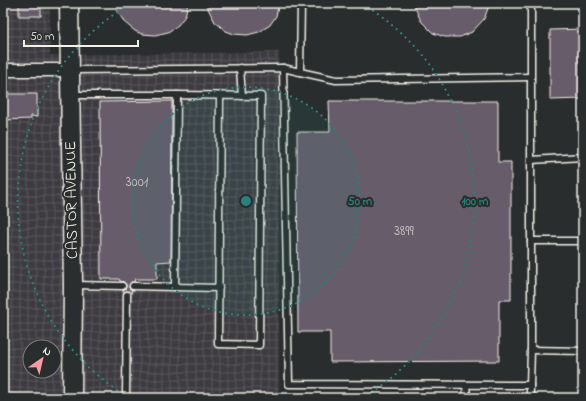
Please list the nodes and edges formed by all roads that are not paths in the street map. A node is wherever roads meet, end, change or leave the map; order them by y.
1 (69, 3) edge
2 (301, 3) edge
3 (530, 3) edge
4 (240, 68) junction
5 (283, 68) junction
6 (3, 70) edge
7 (69, 70) junction
8 (300, 72) junction
9 (530, 77) junction
10 (71, 95) junction
11 (177, 95) junction
12 (220, 96) junction
13 (242, 96) junction
14 (583, 157) edge
15 (531, 160) junction
16 (531, 241) junction
17 (583, 242) edge
18 (73, 285) junction
19 (122, 286) dead end
20 (133, 286) dead end
21 (175, 287) junction
22 (218, 288) junction
23 (127, 295) dead end
24 (531, 350) junction
25 (583, 351) edge
26 (466, 385) junction
27 (530, 385) junction
28 (72, 398) edge
29 (126, 398) edge
30 (467, 398) edge
31 (530, 398) edge

1 - 7 street, CASTOR AVENUE
2 - 8 lane
3 - 9 lane
4 - 5 lane
4 - 7 lane
4 - 13 lane
5 - 8 lane
5 - 26 lane
6 - 7 street
7 - 10 street, CASTOR AVENUE
8 - 9 lane
9 - 15 lane
10 - 11 lane
10 - 18 street, CASTOR AVENUE
11 - 12 lane
11 - 21 lane
12 - 13 lane
12 - 22 lane
13 - 22 lane
14 - 15 lane
15 - 16 lane
16 - 17 lane
16 - 24 lane
18 - 19 lane
18 - 28 street, CASTOR AVENUE
20 - 21 lane
21 - 22 lane
23 - 29 lane
24 - 25 lane
24 - 27 lane
26 - 27 lane
26 - 30 lane
27 - 31 lane

